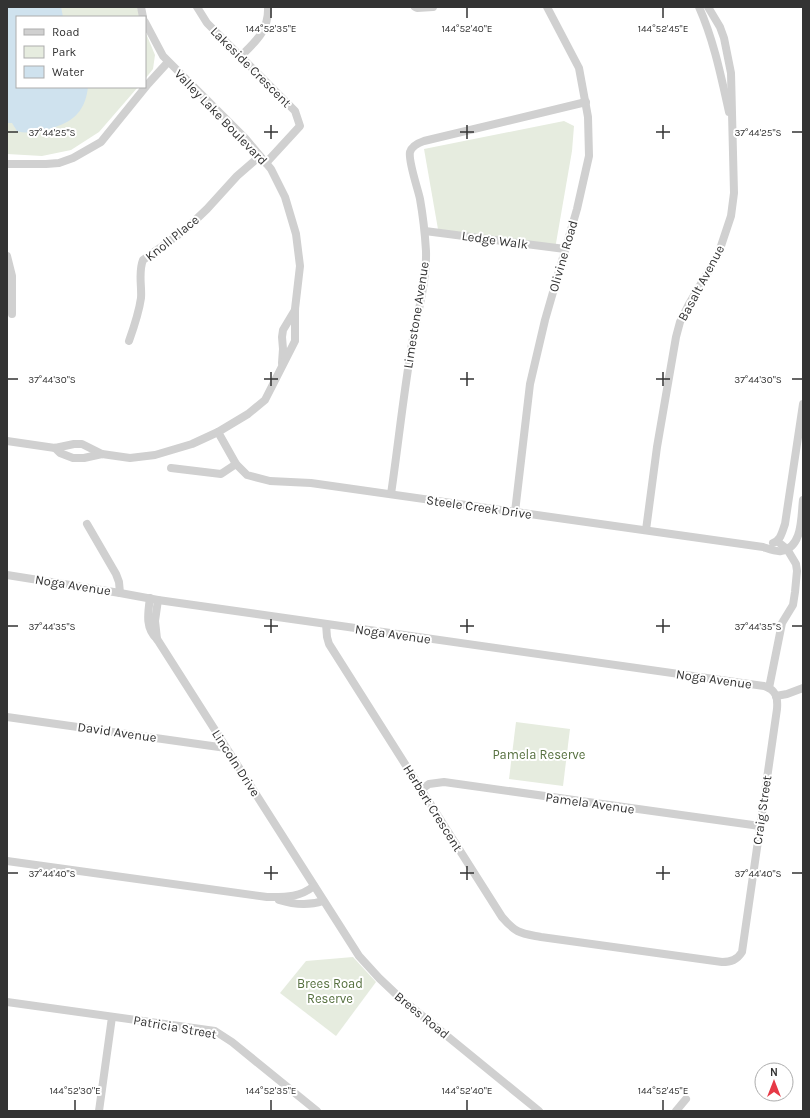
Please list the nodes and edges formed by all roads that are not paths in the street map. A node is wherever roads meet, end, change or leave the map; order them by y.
1 (197, 7) edge
2 (268, 7) edge
3 (415, 7) edge
4 (433, 7) edge
5 (547, 7) edge
6 (699, 7) edge
7 (708, 7) edge
8 (146, 24) edge
9 (240, 57) junction
10 (168, 62) junction
11 (146, 86) edge
12 (145, 88) edge
13 (586, 102) junction
14 (732, 131) junction
15 (260, 156) junction
16 (266, 163) junction
17 (7, 164) edge
18 (425, 231) junction
19 (564, 249) junction
20 (7, 256) edge
21 (295, 309) junction
22 (12, 314) dead end
23 (130, 341) dead end
24 (281, 366) junction
25 (803, 404) edge
26 (218, 432) junction
27 (7, 441) edge
28 (55, 448) junction
29 (102, 454) junction
30 (236, 464) junction
31 (171, 468) dead end
32 (391, 494) junction
33 (803, 500) edge
34 (515, 512) junction
35 (87, 524) dead end
36 (646, 530) junction
37 (777, 541) junction
38 (763, 547) junction
39 (788, 550) junction
40 (7, 575) edge
41 (120, 593) junction
42 (154, 599) junction
43 (326, 624) junction
44 (769, 688) junction
45 (803, 688) edge
46 (776, 696) junction
47 (7, 717) edge
48 (226, 748) junction
49 (422, 789) junction
50 (760, 826) junction
51 (7, 861) edge
52 (314, 886) junction
53 (267, 897) junction
54 (323, 901) junction
55 (742, 952) joint
56 (7, 1002) edge
57 (112, 1016) junction
58 (686, 1099) dead end
59 (99, 1111) edge
60 (317, 1111) edge
61 (539, 1111) edge
62 (676, 1111) edge

1 - 9 street, Lakeside Crescent
2 - 9 street
3 - 4 street
5 - 13 street, Olivine Road
6 - 14 street, Basalt Avenue
7 - 14 street, Basalt Avenue
8 - 10 street, Valley Lake Boulevard
9 - 16 street, Lakeside Crescent
10 - 11 street
10 - 15 street, Valley Lake Boulevard
12 - 17 street
13 - 18 street, Limestone Avenue
13 - 19 street, Olivine Road
14 - 36 street, Basalt Avenue
15 - 16 street, Valley Lake Boulevard
15 - 23 street, Knoll Place
16 - 21 street, Valley Lake Boulevard
18 - 19 street, Ledge Walk
18 - 32 street, Limestone Avenue
19 - 34 street, Olivine Road
20 - 22 street
21 - 24 street, Valley Lake Boulevard
21 - 24 street, Valley Lake Boulevard
24 - 26 street, Valley Lake Boulevard
25 - 37 street
26 - 29 street, Valley Lake Boulevard
26 - 30 street, Steele Creek Drive
27 - 28 street, Valley Lake Boulevard
28 - 29 street, Valley Lake Boulevard
28 - 29 street, Valley Lake Boulevard
30 - 31 street
30 - 32 street, Steele Creek Drive
32 - 34 street, Steele Creek Drive
33 - 39 street
34 - 36 street, Steele Creek Drive
35 - 41 street
36 - 38 street, Steele Creek Drive
37 - 38 street
37 - 39 street
38 - 39 street, Steele Creek Drive
39 - 44 street
40 - 41 street, Noga Avenue
41 - 42 street, Noga Avenue
42 - 43 street, Noga Avenue
42 - 48 street, Lincoln Drive
43 - 44 street, Noga Avenue
43 - 49 street, Herbert Crescent
44 - 46 street, Noga Avenue
45 - 46 street
46 - 50 street, Craig Street
47 - 48 street, David Avenue
48 - 52 street, Lincoln Drive
49 - 50 street, Pamela Avenue
49 - 55 street, Herbert Crescent
50 - 55 street, Craig Street
51 - 53 street
52 - 53 street
52 - 54 street, Lincoln Drive
53 - 54 street
54 - 61 street, Brees Road
56 - 57 street, Patricia Street
57 - 59 street
57 - 60 street, Patricia Street
58 - 62 street

